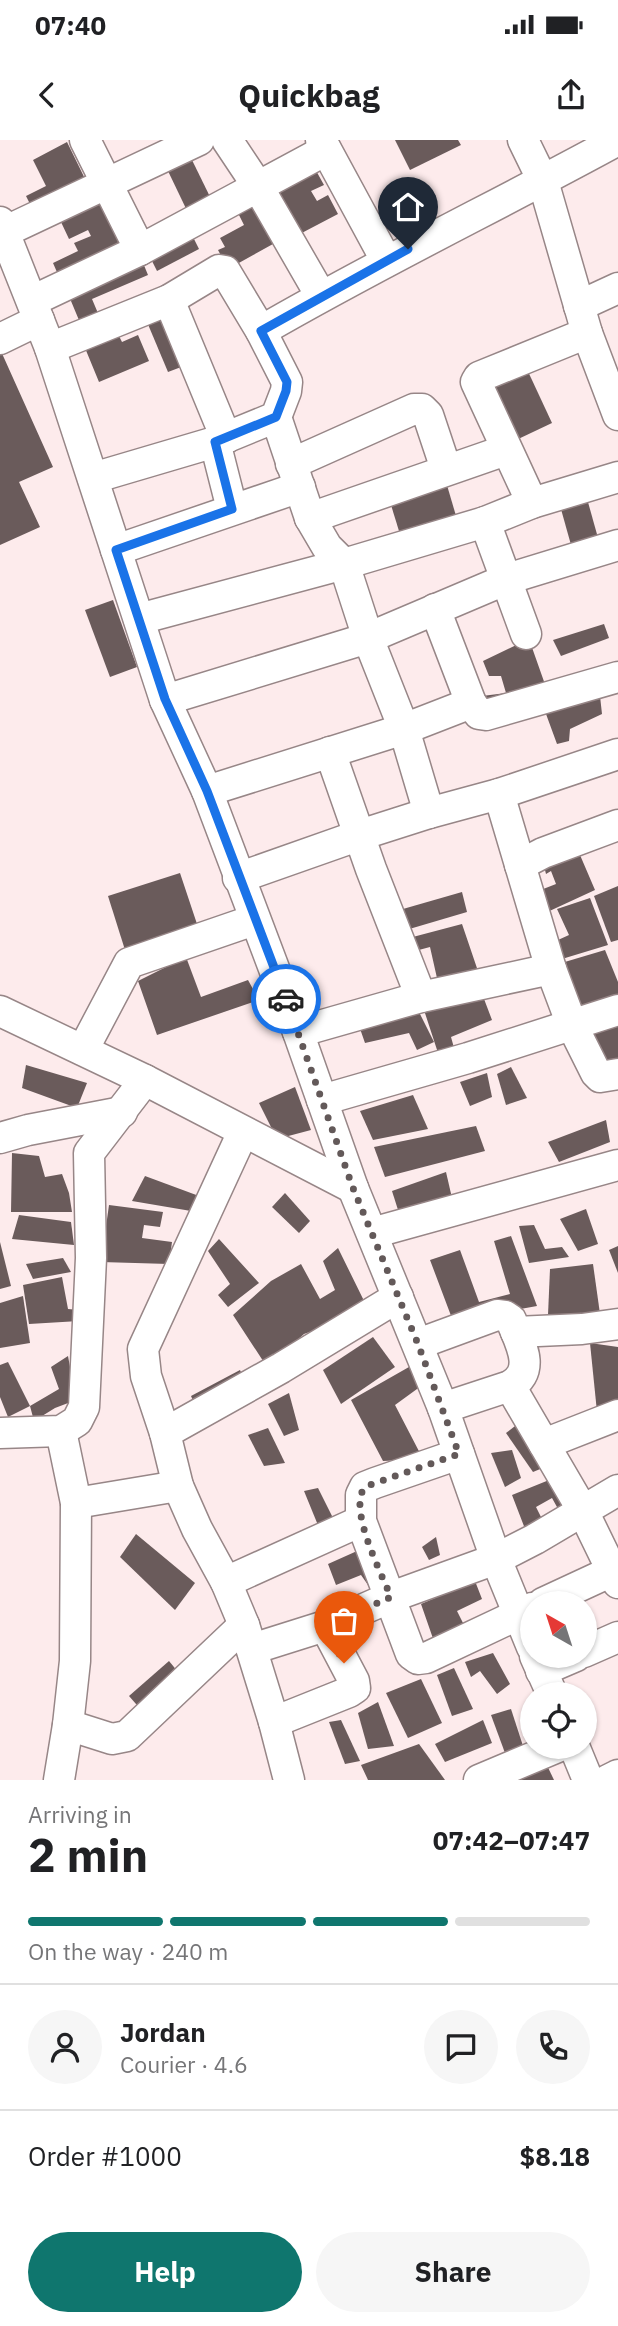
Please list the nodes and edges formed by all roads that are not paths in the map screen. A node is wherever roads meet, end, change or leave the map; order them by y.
1 (85, 140) edge
2 (200, 140) edge
3 (227, 140) edge
4 (523, 140) edge
5 (618, 140) edge
6 (324, 145) edge
7 (543, 181) junction
8 (106, 182) junction
9 (257, 185) junction
10 (2, 227) edge
11 (140, 250) junction
12 (386, 260) junction
13 (618, 288) edge
14 (321, 296) junction
15 (169, 300) junction
16 (36, 310) junction
17 (583, 319) junction
18 (261, 331) junction
19 (0, 339) edge
20 (50, 348) junction
21 (618, 415) edge
22 (276, 417) junction
23 (221, 440) junction
24 (506, 450) junction
25 (446, 469) junction
26 (295, 475) junction
27 (618, 477) edge
28 (93, 478) junction
29 (532, 503) junction
30 (232, 509) junction
31 (310, 518) junction
32 (485, 522) junction
33 (618, 545) edge
34 (116, 550) junction
35 (344, 564) junction
36 (507, 579) junction
37 (435, 609) junction
38 (139, 619) junction
39 (526, 634) dead end
40 (368, 638) junction
41 (618, 677) edge
42 (165, 699) junction
43 (471, 703) junction
44 (404, 729) junction
45 (330, 752) junction
46 (618, 754) edge
47 (207, 791) junction
48 (499, 794) junction
49 (429, 813) junction
50 (618, 825) edge
51 (360, 835) junction
52 (520, 865) junction
53 (239, 878) junction
54 (254, 920) junction
55 (551, 969) junction
56 (421, 997) junction
57 (618, 1010) edge
58 (0, 1011) edge
59 (572, 1025) junction
60 (298, 1032) junction
61 (83, 1050) junction
62 (618, 1074) edge
63 (145, 1080) junction
64 (321, 1100) junction
65 (122, 1112) junction
66 (243, 1132) junction
67 (0, 1138) edge
68 (618, 1165) edge
69 (353, 1188) junction
70 (372, 1233) junction
71 (398, 1297) junction
72 (618, 1324) edge
73 (516, 1332) junction
74 (418, 1344) junction
75 (510, 1385) junction
76 (443, 1408) junction
77 (618, 1415) edge
78 (61, 1431) junction
79 (0, 1433) edge
80 (165, 1433) junction
81 (544, 1444) junction
82 (459, 1454) junction
83 (178, 1486) junction
84 (618, 1490) edge
85 (76, 1503) junction
86 (583, 1511) junction
87 (361, 1521) junction
88 (496, 1559) junction
89 (615, 1577) edge
90 (226, 1582) junction
91 (578, 1591) edge
92 (520, 1593) edge
93 (391, 1597) junction
94 (520, 1614) edge
95 (325, 1626) junction
96 (248, 1637) junction
97 (618, 1637) edge
98 (597, 1646) edge
99 (274, 1721) junction
100 (68, 1725) junction
101 (529, 1759) edge
102 (580, 1759) edge
103 (618, 1775) edge
104 (60, 1780) edge
105 (289, 1780) edge
106 (479, 1780) edge
107 (588, 1780) edge
108 (608, 1780) edge

1 - 8 street
2 - 8 street
3 - 9 street
4 - 7 street
5 - 7 street
6 - 9 street
6 - 12 street
7 - 12 street
7 - 17 street
8 - 10 street
8 - 11 street
9 - 11 street
9 - 14 street
10 - 16 street
11 - 16 street
12 - 14 street
13 - 17 street
14 - 18 street
15 - 18 street
15 - 20 street
15 - 23 street
16 - 19 street
16 - 20 street
17 - 21 street
17 - 24 street
18 - 22 street
20 - 28 street
22 - 23 street
22 - 26 street
23 - 28 street
23 - 30 street
24 - 25 street
24 - 29 street
25 - 26 street
25 - 31 street
26 - 30 street
26 - 31 street
27 - 29 street
28 - 34 street
29 - 32 street
30 - 34 street
31 - 35 street
32 - 35 street
32 - 36 street
33 - 36 street
34 - 38 street
35 - 38 street
35 - 40 street
36 - 37 street
36 - 39 street
37 - 40 street
37 - 43 street
38 - 42 street
40 - 42 street
40 - 44 street
41 - 43 street
42 - 47 street
43 - 44 street
44 - 45 street
44 - 49 street
45 - 47 street
45 - 51 street
46 - 48 street
47 - 53 street
48 - 49 street
48 - 52 street
49 - 51 street
50 - 52 street
51 - 53 street
51 - 56 street
52 - 55 street
53 - 54 street
54 - 60 street
54 - 61 street
55 - 56 street
55 - 59 street
56 - 60 street
57 - 59 street
58 - 61 street
59 - 62 street
59 - 64 street
60 - 64 street
61 - 63 street
63 - 65 street
63 - 66 street
64 - 69 street
65 - 67 street
65 - 78 street
66 - 69 street
66 - 80 street
68 - 70 street
69 - 70 street
70 - 71 street
71 - 74 street
71 - 80 street
72 - 73 street
73 - 74 street
73 - 75 street
74 - 76 street
75 - 76 street
75 - 81 street
76 - 82 street
77 - 81 street
78 - 79 street
78 - 85 street
80 - 83 street
81 - 86 street
82 - 87 street
82 - 88 street
83 - 85 street
83 - 90 street
84 - 86 street
85 - 100 street
86 - 88 street
86 - 89 street
87 - 90 street
87 - 93 street
88 - 92 street
88 - 93 street
89 - 91 street
90 - 96 street
93 - 94 street
93 - 95 street
95 - 96 street
95 - 99 street
96 - 99 street
96 - 100 street
97 - 98 street
99 - 105 street
100 - 104 street
101 - 106 street
102 - 107 street
103 - 108 street

